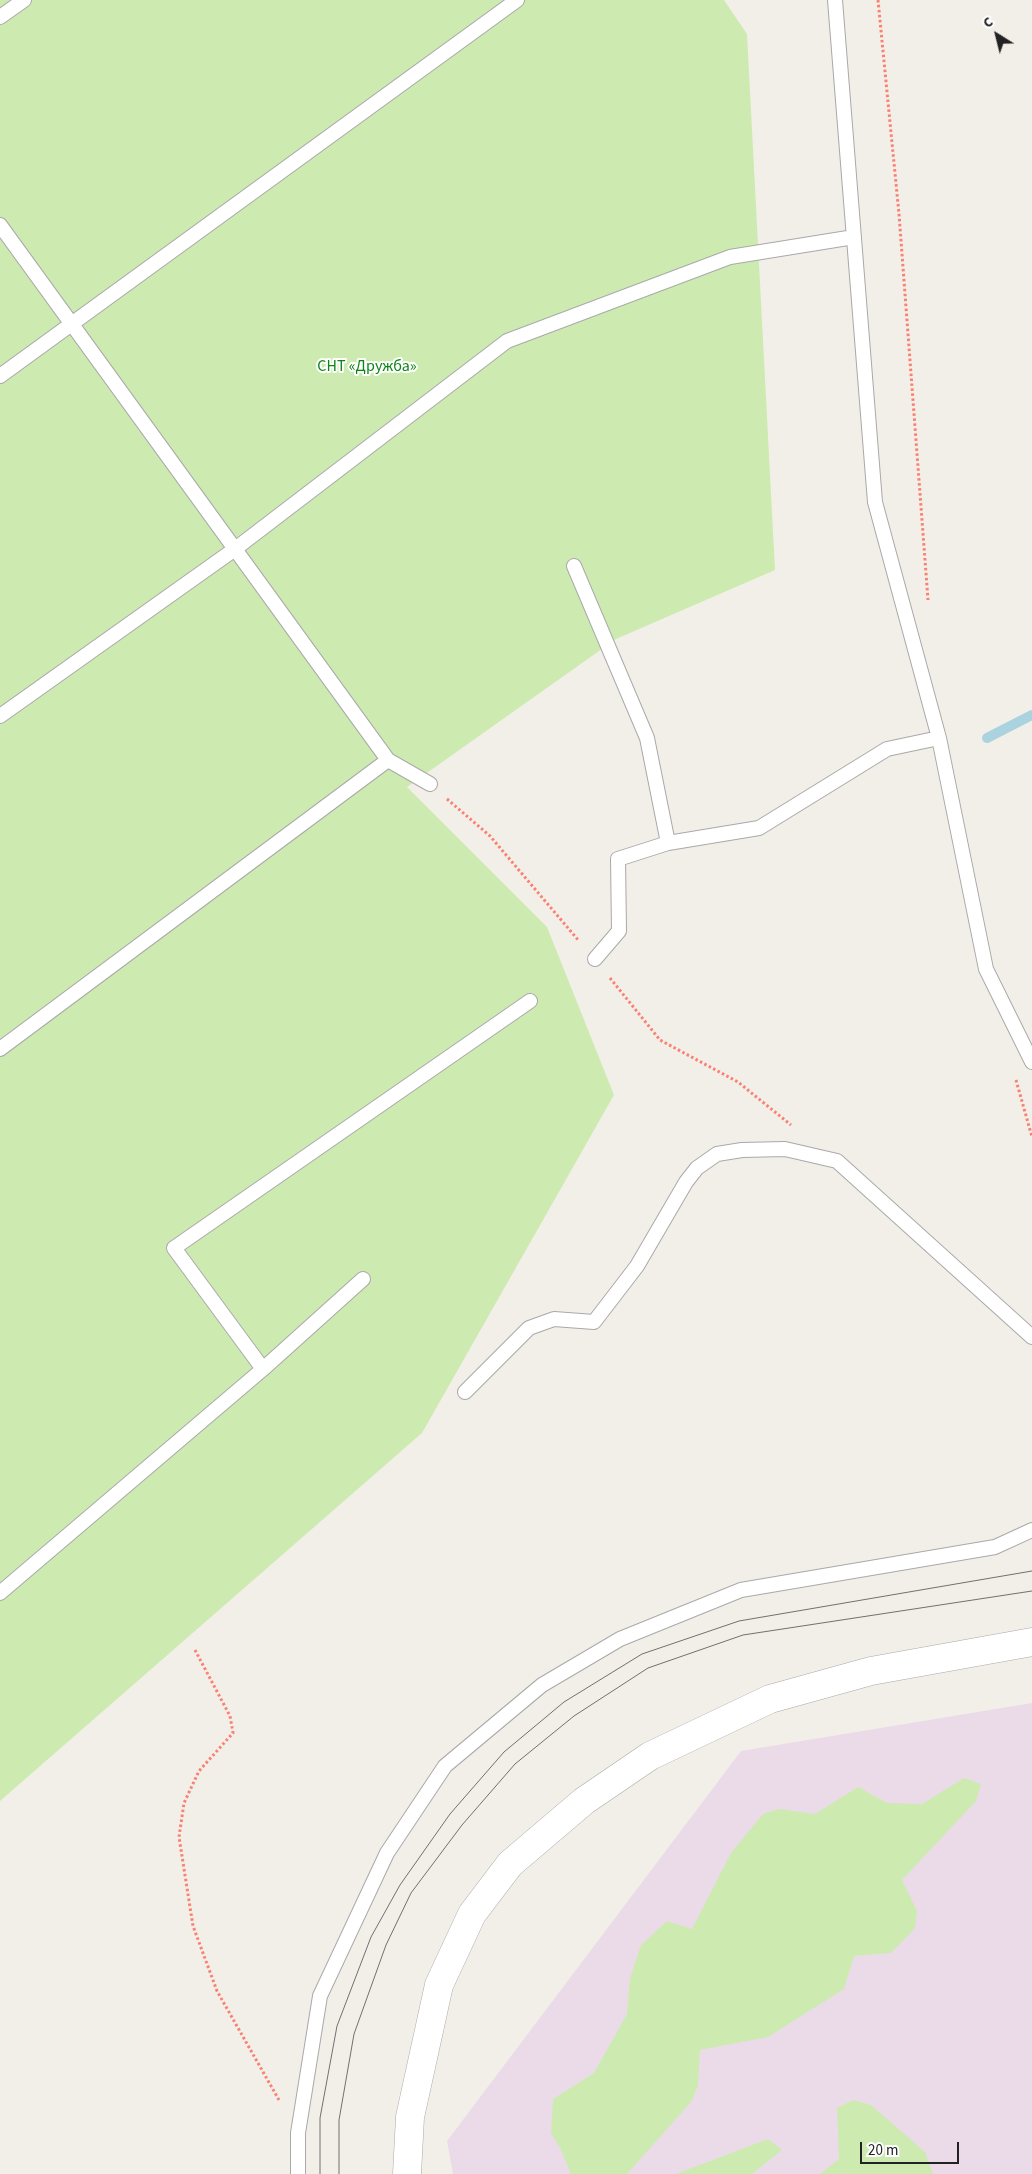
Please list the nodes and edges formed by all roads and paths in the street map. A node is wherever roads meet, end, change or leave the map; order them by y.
1 (24, 0) edge
2 (517, 0) edge
3 (835, 0) edge
4 (878, 0) edge
5 (0, 17) edge
6 (0, 225) edge
7 (854, 237) junction
8 (70, 324) junction
9 (0, 376) edge
10 (235, 549) junction
11 (574, 566) dead end
12 (929, 610) dead end
13 (0, 716) edge
14 (939, 738) junction
15 (388, 760) junction
16 (430, 784) joint
17 (668, 843) junction
18 (594, 960) junction
19 (530, 1002) dead end
20 (0, 1049) edge
21 (1032, 1062) edge
22 (799, 1130) dead end
23 (363, 1279) dead end
24 (1032, 1337) edge
25 (263, 1370) junction
26 (464, 1392) dead end
27 (1032, 1530) edge
28 (0, 1593) edge
29 (1032, 1642) edge
30 (194, 1650) dead end
31 (298, 2134) junction
32 (298, 2174) edge
33 (407, 2174) edge

1 - 5 lane
2 - 8 lane
3 - 7 lane
4 - 12 path
6 - 8 lane
7 - 10 lane
7 - 14 lane
8 - 9 lane
8 - 10 lane
10 - 13 lane
10 - 15 lane
11 - 17 lane
14 - 17 lane
14 - 21 lane
15 - 16 lane
15 - 20 lane
16 - 18 path
17 - 18 lane
18 - 22 path
19 - 25 lane
23 - 25 lane
24 - 26 lane
25 - 28 lane
27 - 31 lane
29 - 33 street
30 - 31 path
31 - 32 lane

